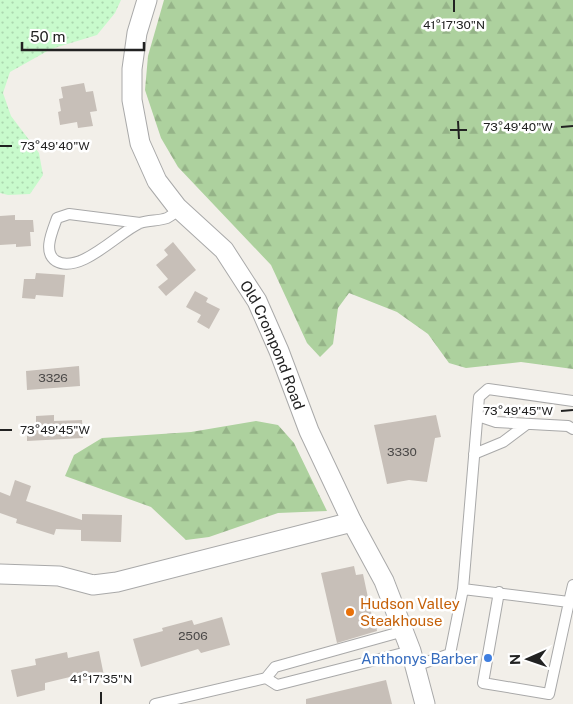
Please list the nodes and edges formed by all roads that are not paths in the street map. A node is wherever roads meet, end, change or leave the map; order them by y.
1 (147, 0) edge
2 (180, 209) junction
3 (140, 223) junction
4 (573, 401) edge
5 (478, 416) junction
6 (527, 424) junction
7 (573, 429) edge
8 (474, 454) junction
9 (352, 522) junction
10 (0, 574) edge
11 (573, 585) edge
12 (463, 589) junction
13 (499, 592) junction
14 (570, 602) junction
15 (404, 631) junction
16 (413, 658) junction
17 (266, 678) junction
18 (155, 704) edge
19 (425, 704) edge

1 - 2 street, Old Crompond Road
2 - 3 lane
2 - 9 street, Old Crompond Road
3 - 3 lane
4 - 5 lane
5 - 6 lane
5 - 8 lane
6 - 7 lane
6 - 8 lane
8 - 12 lane
9 - 10 street
9 - 15 street, Old Crompond Road
11 - 14 lane
12 - 13 lane
12 - 16 lane
13 - 14 lane
13 - 14 lane
15 - 16 street, Old Crompond Road
15 - 17 lane
16 - 17 lane
16 - 19 street, Old Crompond Road
17 - 18 lane

